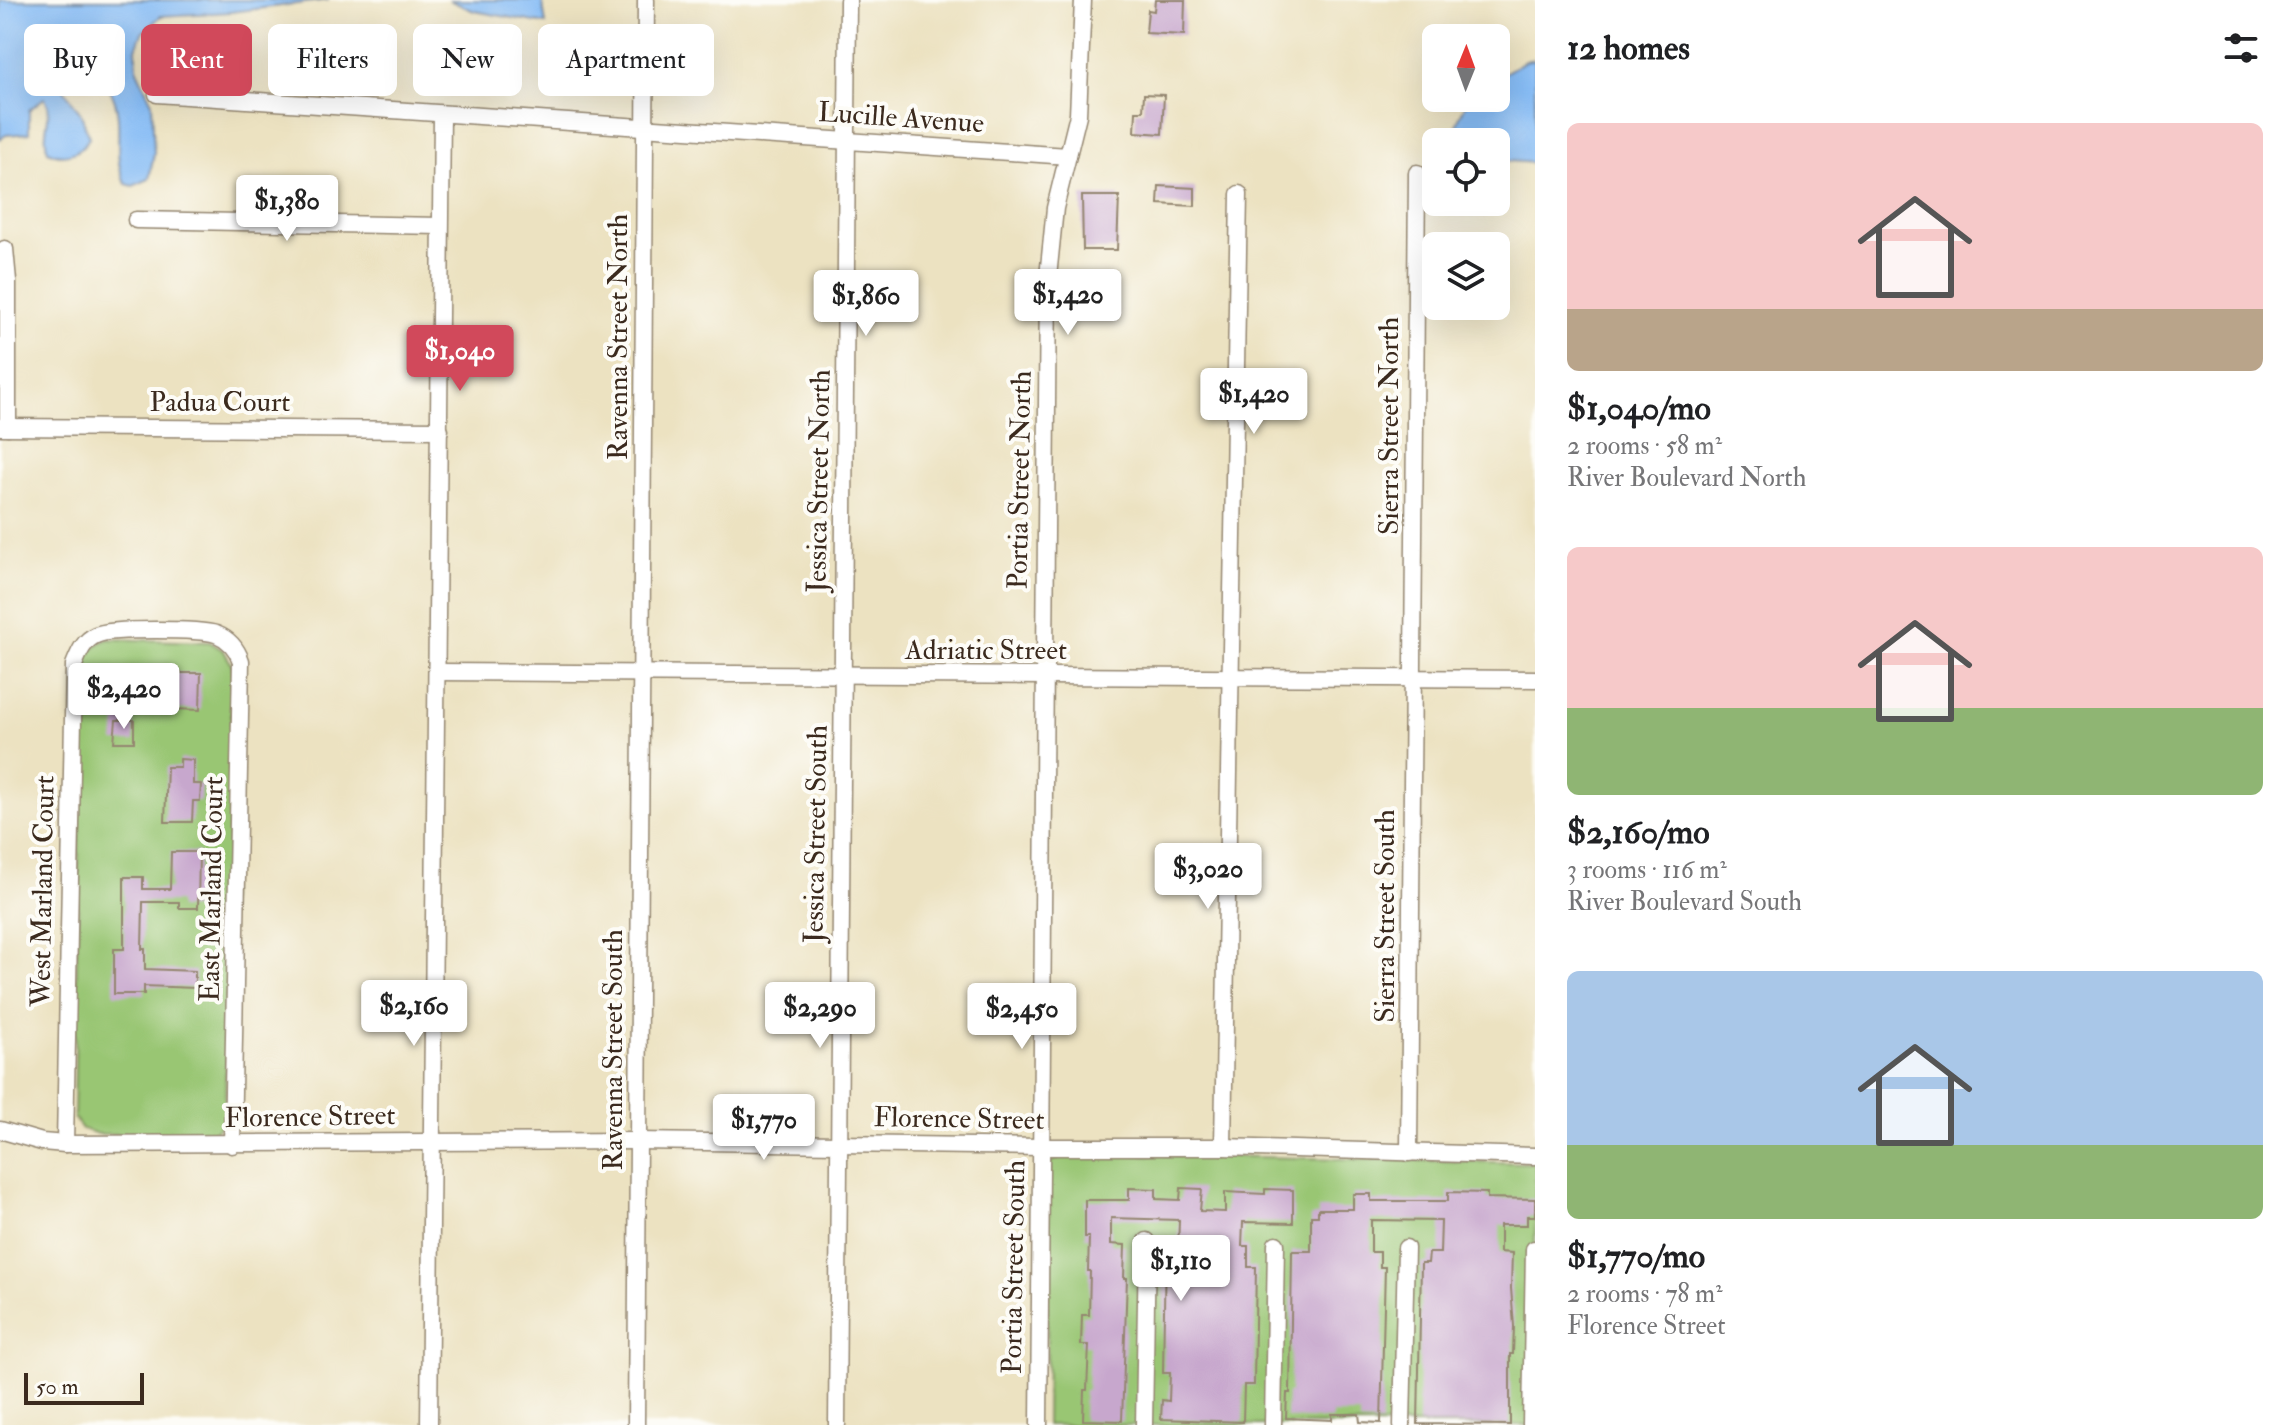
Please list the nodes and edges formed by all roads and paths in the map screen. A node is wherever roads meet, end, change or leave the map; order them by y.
1 (646, 0) edge
2 (848, 0) edge
3 (1083, 0) edge
4 (186, 96) edge
5 (442, 114) junction
6 (645, 127) junction
7 (848, 140) junction
8 (1068, 156) junction
9 (1417, 173) dead end
10 (1239, 194) dead end
11 (136, 220) dead end
12 (440, 226) junction
13 (5, 249) dead end
14 (4, 427) edge
15 (440, 430) junction
16 (86, 642) joint
17 (437, 672) junction
18 (642, 675) junction
19 (843, 675) junction
20 (1229, 676) junction
21 (1043, 677) junction
22 (1413, 679) junction
23 (1535, 679) edge
24 (0, 1130) edge
25 (433, 1140) junction
26 (638, 1141) junction
27 (839, 1143) junction
28 (65, 1144) junction
29 (232, 1145) junction
30 (1041, 1147) junction
31 (1223, 1147) junction
32 (1409, 1153) junction
33 (1535, 1156) edge
34 (1147, 1241) dead end
35 (1276, 1244) dead end
36 (1406, 1248) dead end
37 (1534, 1249) edge
38 (429, 1425) edge
39 (636, 1425) edge
40 (837, 1425) edge
41 (1039, 1425) edge
42 (1144, 1425) edge
43 (1273, 1425) edge
44 (1402, 1425) edge
45 (1531, 1425) edge

1 - 6 street, Ravenna Street North
2 - 7 street, Jessica Street North
3 - 8 street, Portia Street North
4 - 5 street, Lucille Avenue
5 - 6 street, Lucille Avenue
5 - 12 street
6 - 7 street, Lucille Avenue
6 - 18 street, Ravenna Street North
7 - 8 street, Lucille Avenue
7 - 19 street, Jessica Street North
8 - 21 street, Portia Street North
9 - 22 street, Sierra Street North
10 - 20 street
11 - 12 street
12 - 15 street
13 - 14 street
14 - 15 street, Padua Court
15 - 17 street
16 - 28 street, West Marland Court
16 - 29 street, East Marland Court
17 - 18 street, Adriatic Street
17 - 25 street
18 - 19 street, Adriatic Street
18 - 26 street, Ravenna Street South
19 - 21 street, Adriatic Street
19 - 27 street, Jessica Street South
20 - 21 street, Adriatic Street
20 - 22 street, Adriatic Street
20 - 31 street
21 - 30 street, Portia Street South
22 - 23 street, Adriatic Street
22 - 32 street, Sierra Street South
24 - 28 street, Florence Street
25 - 26 street, Florence Street
25 - 29 street, Florence Street
25 - 38 street
26 - 27 street, Florence Street
26 - 39 street, Ravenna Street South
27 - 30 street, Florence Street
27 - 40 street, Jessica Street South
28 - 29 street, Florence Street
30 - 31 street, Florence Street
30 - 41 street, Portia Street South
31 - 32 street, Florence Street
32 - 33 street, Florence Street
34 - 42 street
35 - 43 street
36 - 44 street
37 - 45 street

